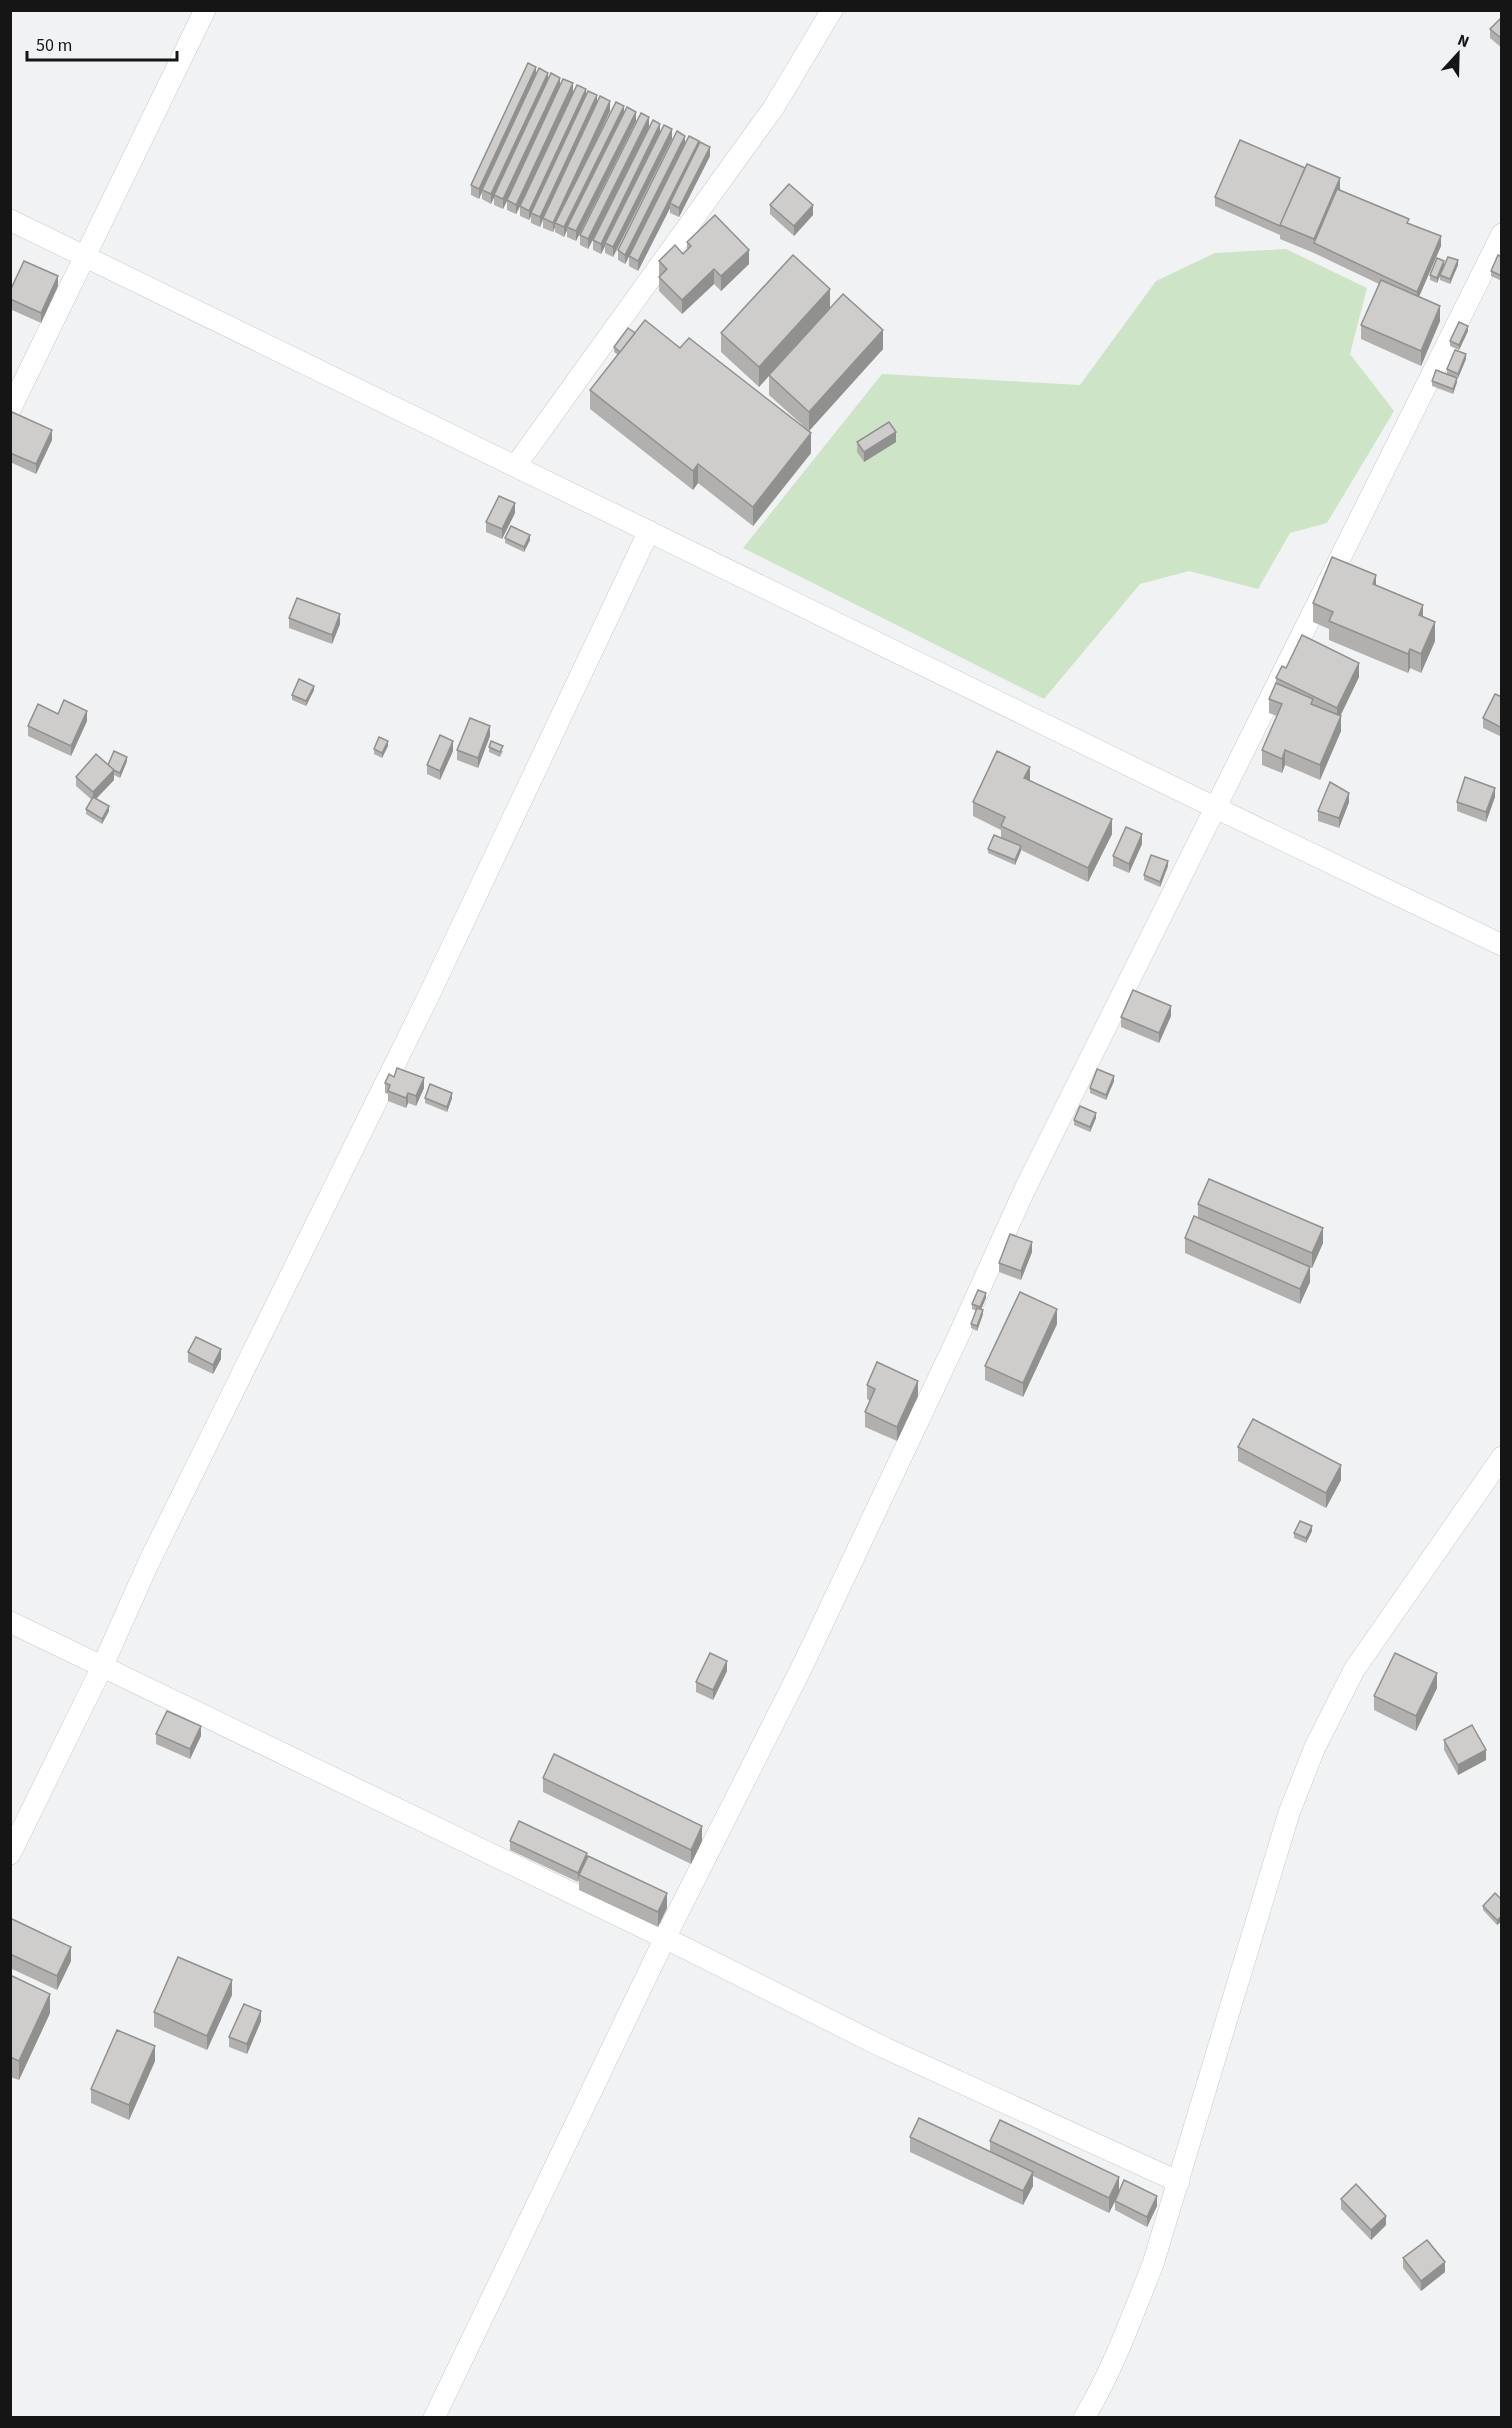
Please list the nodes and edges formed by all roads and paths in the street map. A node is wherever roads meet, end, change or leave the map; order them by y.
1 (205, 10) edge
2 (832, 10) edge
3 (10, 220) edge
4 (1502, 234) edge
5 (86, 256) junction
6 (10, 411) edge
7 (516, 465) junction
8 (649, 531) junction
9 (1214, 807) junction
10 (1502, 945) edge
11 (1502, 1457) edge
12 (10, 1622) edge
13 (103, 1665) junction
14 (10, 1854) edge
15 (665, 1938) junction
16 (1179, 2182) junction
17 (434, 2418) edge
18 (1084, 2418) edge

1 - 5 street
2 - 7 street
3 - 5 street
4 - 9 street
5 - 6 street
5 - 7 street
7 - 8 street
8 - 9 street
8 - 13 street
9 - 10 street
9 - 15 street
11 - 16 street
12 - 13 street
13 - 14 street
13 - 15 street
15 - 16 street
15 - 17 street
16 - 18 street

